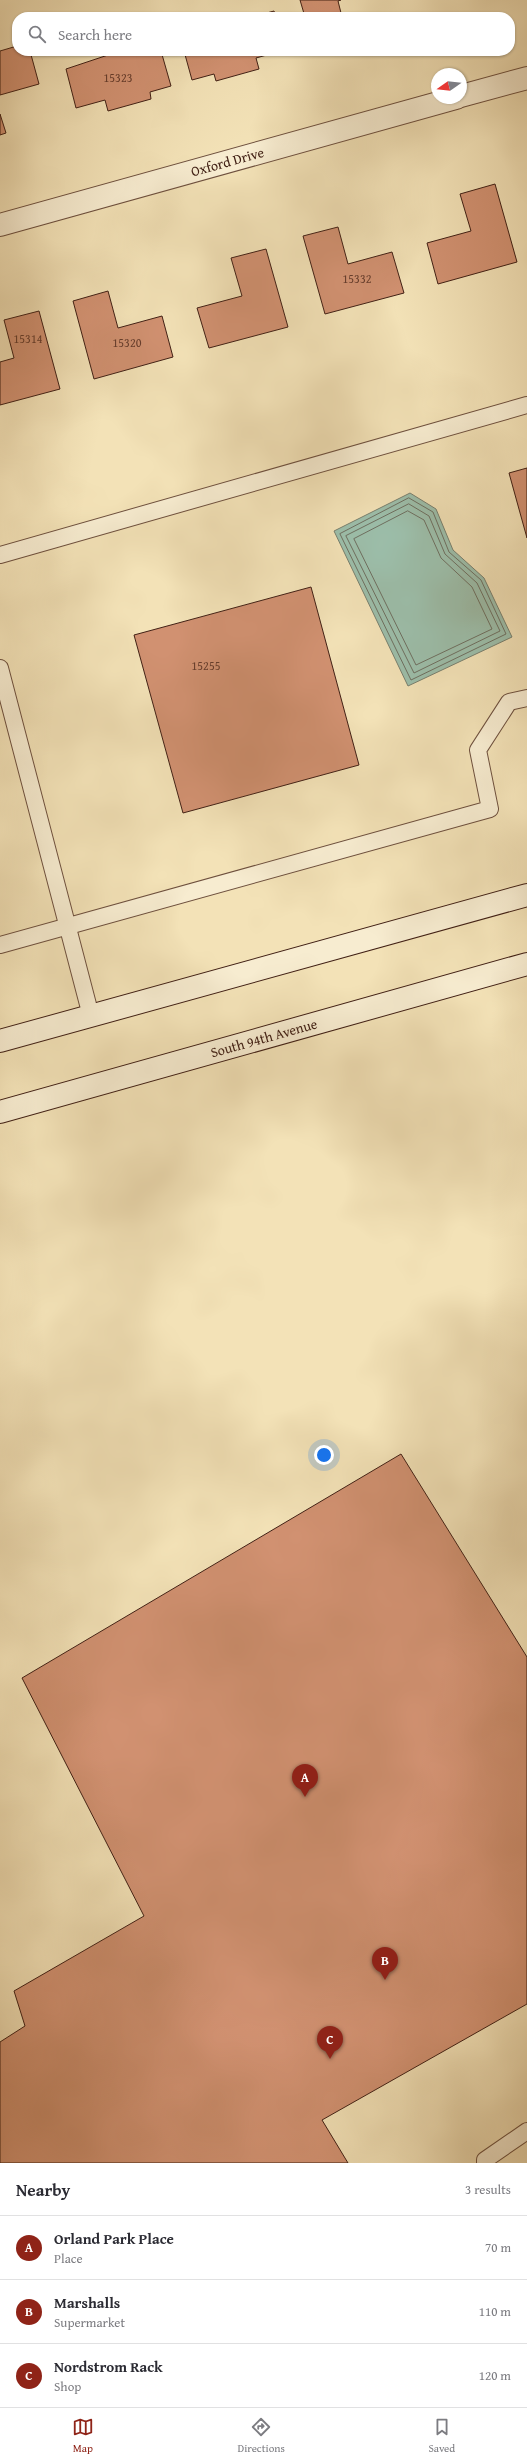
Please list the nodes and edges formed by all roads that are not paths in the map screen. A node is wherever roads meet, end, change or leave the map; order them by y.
1 (527, 78) edge
2 (467, 94) edge
3 (434, 104) edge
4 (0, 225) edge
5 (527, 405) edge
6 (0, 554) edge
7 (0, 668) edge
8 (527, 698) edge
9 (527, 895) edge
10 (67, 926) junction
11 (0, 945) edge
12 (527, 964) edge
13 (91, 1016) junction
14 (0, 1042) edge
15 (0, 1112) edge
16 (527, 2131) edge
17 (485, 2163) edge

1 - 2 street
3 - 4 street, Oxford Drive
5 - 6 lane
7 - 10 lane
8 - 10 lane
9 - 13 street
10 - 11 lane
10 - 13 lane
12 - 15 street, South 94th Avenue
13 - 14 street
16 - 17 lane

